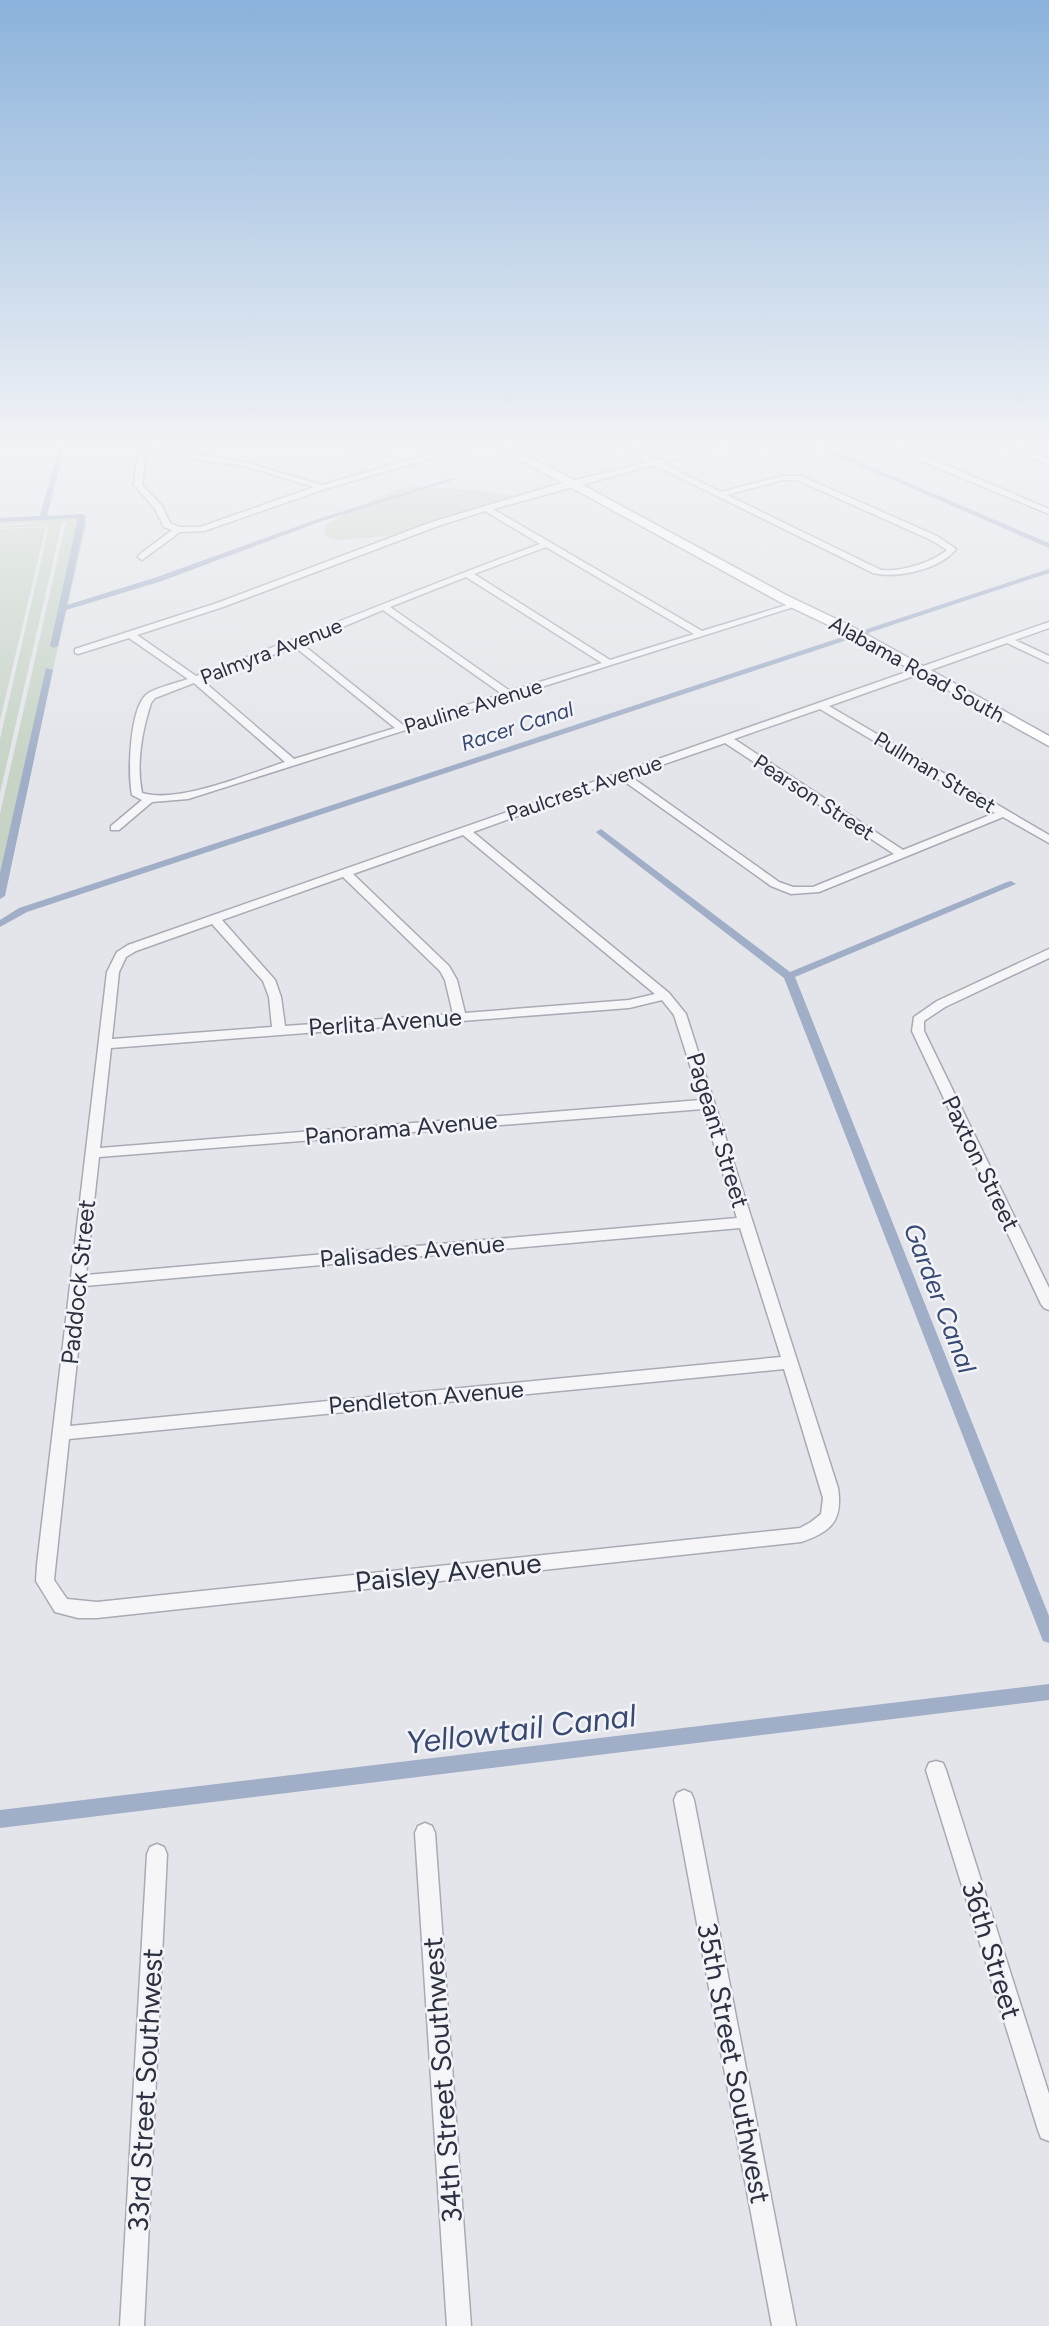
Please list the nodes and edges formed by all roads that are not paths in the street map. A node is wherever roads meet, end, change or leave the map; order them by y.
1 (151, 551) edge
2 (362, 551) edge
3 (529, 551) edge
4 (558, 551) edge
5 (697, 551) edge
6 (832, 551) edge
7 (951, 551) edge
8 (142, 557) dead end
9 (466, 573) junction
10 (796, 604) junction
11 (384, 607) junction
12 (1049, 625) edge
13 (700, 634) junction
14 (131, 635) junction
15 (1008, 640) junction
16 (296, 643) junction
17 (78, 651) dead end
18 (1049, 660) edge
19 (608, 663) junction
20 (918, 671) junction
21 (196, 680) junction
22 (509, 695) junction
23 (820, 705) junction
24 (401, 728) junction
25 (726, 739) junction
26 (1049, 743) edge
27 (292, 763) junction
28 (623, 776) junction
29 (149, 799) junction
30 (1004, 813) junction
31 (115, 828) dead end
32 (465, 831) junction
33 (1049, 840) edge
34 (902, 854) junction
35 (345, 873) junction
36 (214, 919) junction
37 (1049, 953) edge
38 (121, 955) joint
39 (665, 996) junction
40 (460, 1017) junction
41 (279, 1031) junction
42 (105, 1044) junction
43 (710, 1104) junction
44 (92, 1153) junction
45 (747, 1222) junction
46 (78, 1281) junction
47 (1049, 1304) edge
48 (791, 1362) junction
49 (61, 1433) junction
50 (830, 1517) joint
51 (61, 1606) joint
52 (936, 1770) dead end
53 (684, 1800) dead end
54 (425, 1833) dead end
55 (157, 1854) dead end
56 (1049, 2130) edge
57 (132, 2326) edge
58 (459, 2326) edge
59 (784, 2326) edge

1 - 8 street
2 - 14 street
3 - 9 street, Palmyra Avenue
4 - 13 street
5 - 10 street, Alabama Road South
6 - 7 street
9 - 11 street, Palmyra Avenue
9 - 19 street
10 - 13 street, Pauline Avenue
10 - 20 street, Alabama Road South
11 - 16 street, Palmyra Avenue
11 - 22 street
12 - 15 street, Paulcrest Avenue
13 - 19 street, Pauline Avenue
14 - 17 street
14 - 21 street
15 - 18 street
15 - 20 street, Paulcrest Avenue
16 - 21 street, Palmyra Avenue
16 - 24 street
19 - 22 street, Pauline Avenue
20 - 23 street, Paulcrest Avenue
20 - 26 street, Alabama Road South
21 - 27 street
21 - 29 street, Palmyra Avenue
22 - 24 street, Pauline Avenue
23 - 25 street, Paulcrest Avenue
23 - 30 street, Pullman Street
24 - 27 street, Pauline Avenue
25 - 28 street, Paulcrest Avenue
25 - 34 street, Pearson Street
27 - 29 street, Pauline Avenue
28 - 32 street, Paulcrest Avenue
28 - 34 street
29 - 31 street
30 - 33 street, Pullman Street
30 - 34 street
32 - 35 street, Paulcrest Avenue
32 - 39 street, Pageant Street
35 - 36 street, Paulcrest Avenue
35 - 40 street
36 - 38 street, Paulcrest Avenue
36 - 41 street
37 - 47 street, Paxton Street
38 - 42 street, Paddock Street
39 - 40 street, Perlita Avenue
39 - 43 street, Pageant Street
40 - 41 street, Perlita Avenue
41 - 42 street, Perlita Avenue
42 - 44 street, Paddock Street
43 - 44 street, Panorama Avenue
43 - 45 street, Pageant Street
44 - 46 street, Paddock Street
45 - 46 street, Palisades Avenue
45 - 48 street, Pageant Street
46 - 49 street, Paddock Street
48 - 49 street, Pendleton Avenue
48 - 50 street, Pageant Street
49 - 51 street, Paddock Street
50 - 51 street, Paisley Avenue
52 - 56 street, 36th Street
53 - 59 street, 35th Street Southwest
54 - 58 street, 34th Street Southwest
55 - 57 street, 33rd Street Southwest

